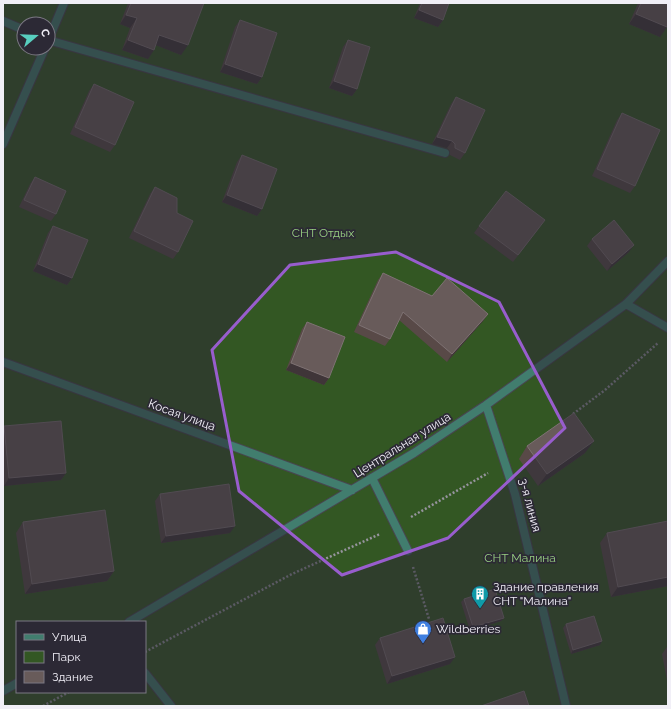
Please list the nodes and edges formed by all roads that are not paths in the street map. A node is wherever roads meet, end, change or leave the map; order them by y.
1 (64, 3) edge
2 (3, 21) edge
3 (56, 21) edge
4 (16, 27) edge
5 (56, 45) edge
6 (41, 56) edge
7 (3, 144) edge
8 (445, 153) edge
9 (668, 261) edge
10 (626, 304) junction
11 (668, 328) edge
12 (3, 362) edge
13 (486, 405) junction
14 (372, 478) junction
15 (352, 490) junction
16 (408, 551) road end
17 (131, 621) edge
18 (146, 674) edge
19 (16, 684) edge
20 (3, 691) edge
21 (171, 706) edge
22 (566, 706) edge

1 - 3 street
2 - 4 street
5 - 8 street
6 - 7 street
9 - 10 street, Центральная улица
10 - 11 street
10 - 13 street, Центральная улица
12 - 15 street, Косая улица
13 - 14 street, Центральная улица
13 - 22 street, 3-я линия
14 - 15 street, Центральная улица
14 - 16 street
15 - 17 street, Центральная улица
18 - 21 street
19 - 20 street

